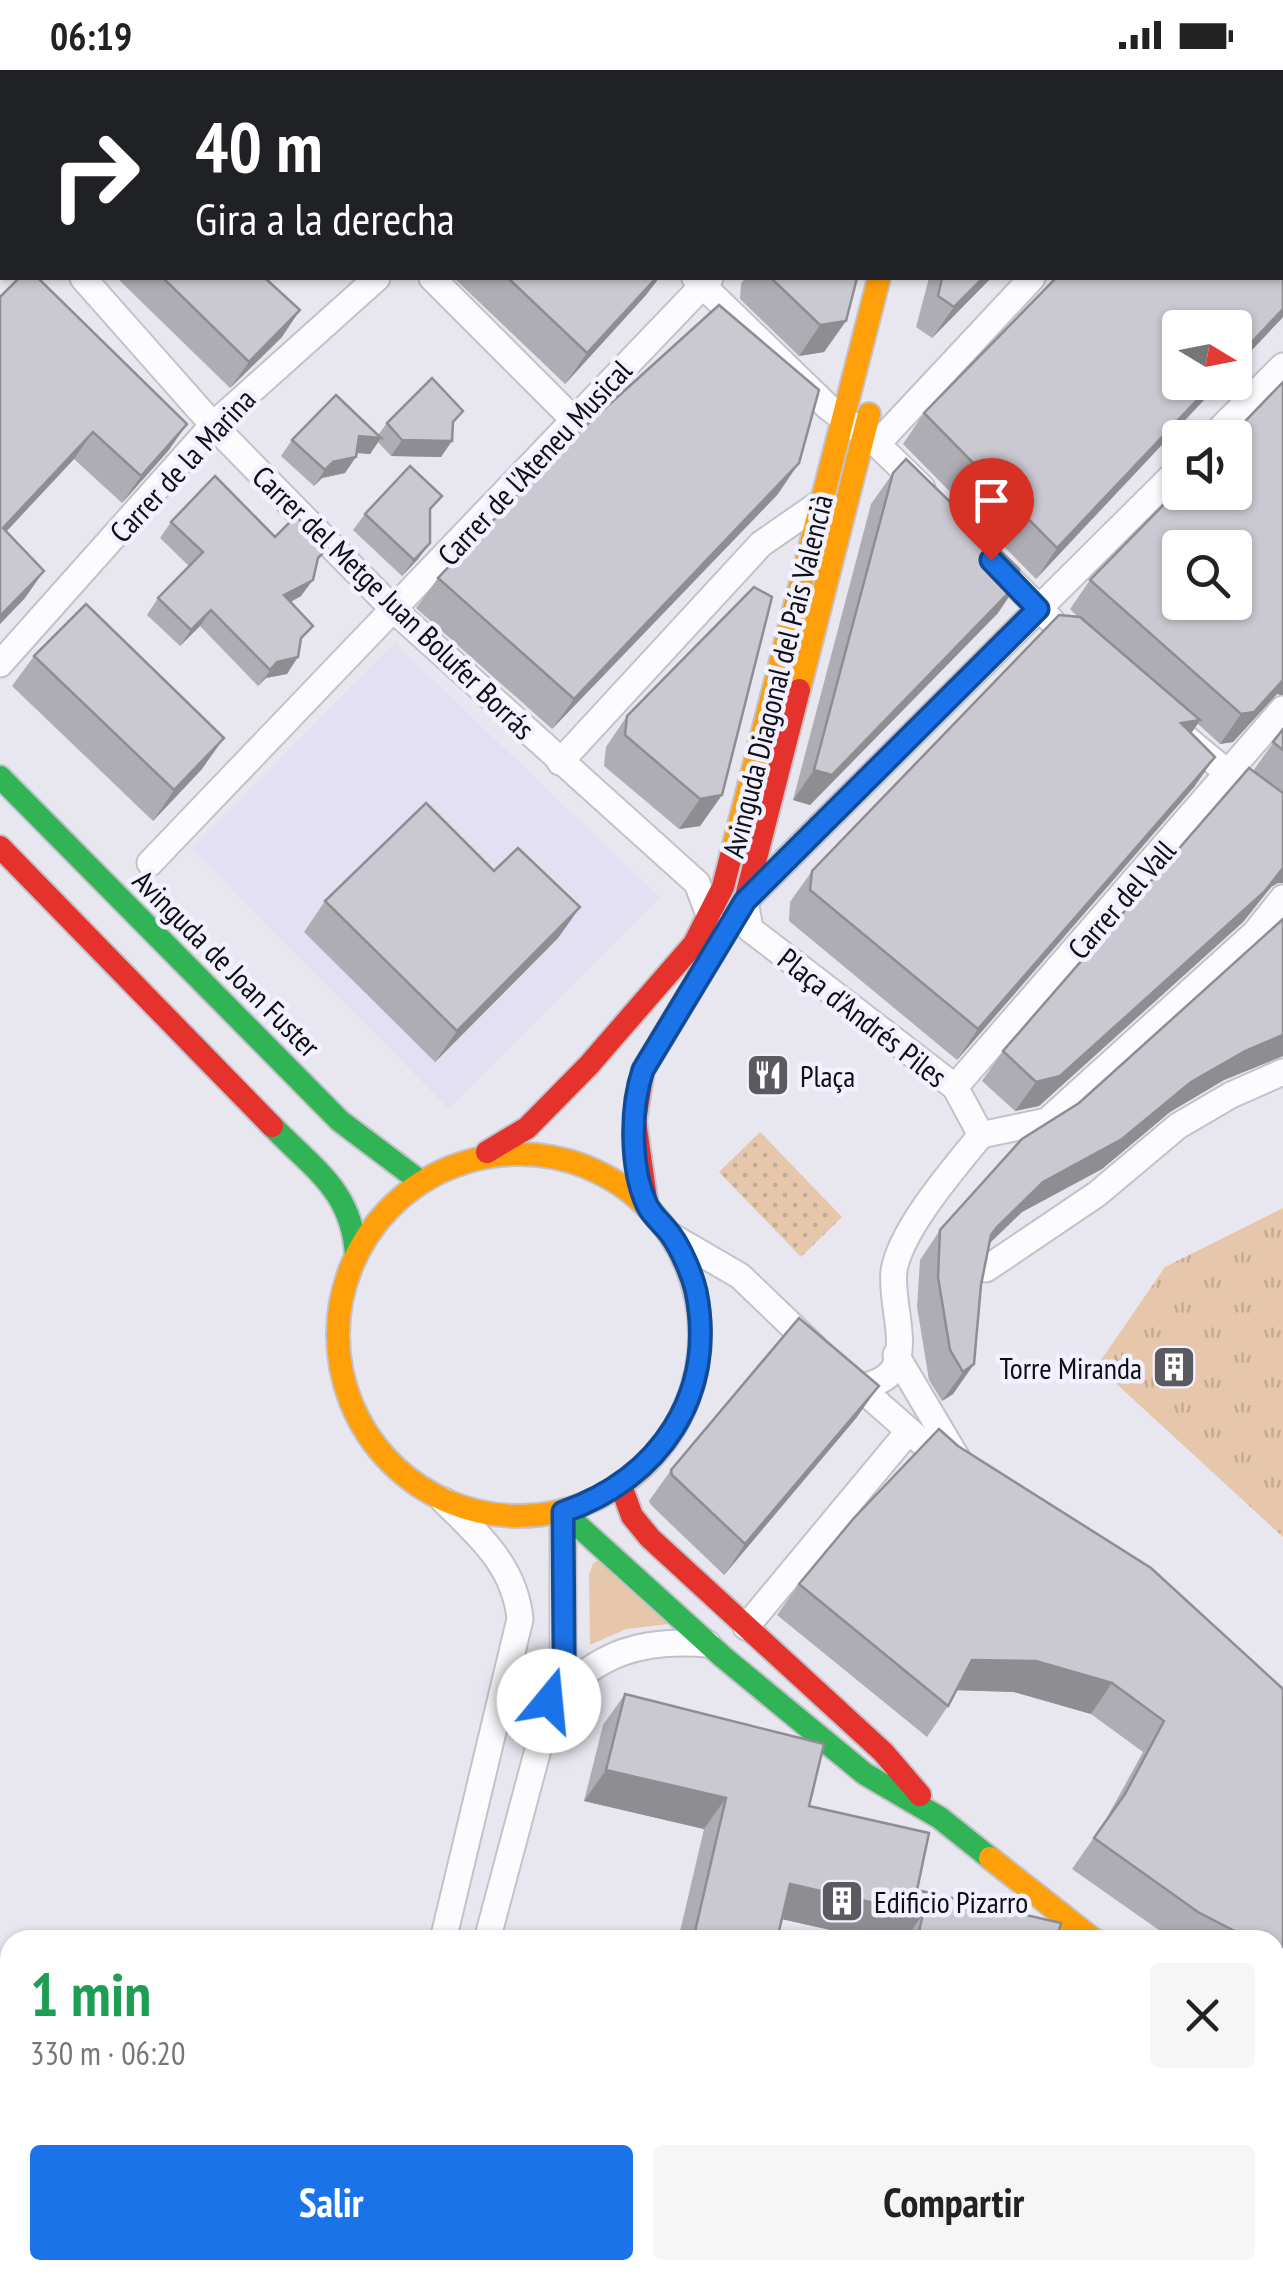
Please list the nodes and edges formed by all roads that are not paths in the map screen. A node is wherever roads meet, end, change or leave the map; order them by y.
1 (85, 280) edge
2 (375, 280) edge
3 (434, 280) edge
4 (702, 280) edge
5 (878, 280) edge
6 (903, 280) edge
7 (1030, 280) edge
8 (1283, 366) edge
9 (842, 419) junction
10 (573, 420) junction
11 (1229, 420) edge
12 (213, 425) junction
13 (871, 439) junction
14 (1162, 486) edge
15 (936, 501) edge
16 (820, 504) junction
17 (974, 542) edge
18 (1038, 609) junction
19 (395, 611) junction
20 (1068, 635) edge
21 (0, 664) edge
22 (1283, 709) edge
23 (1170, 725) edge
24 (560, 762) junction
25 (1229, 776) junction
26 (0, 777) edge
27 (1283, 819) edge
28 (0, 847) edge
29 (150, 863) dead end
30 (1283, 898) edge
31 (745, 901) junction
32 (710, 917) junction
33 (1283, 1072) edge
34 (955, 1088) junction
35 (981, 1136) junction
36 (475, 1158) junction
37 (420, 1182) junction
38 (647, 1206) junction
39 (673, 1237) junction
40 (356, 1255) junction
41 (986, 1269) edge
42 (896, 1354) junction
43 (860, 1387) junction
44 (908, 1432) junction
45 (621, 1486) junction
46 (444, 1501) junction
47 (563, 1512) junction
48 (746, 1627) junction
49 (708, 1644) junction
50 (549, 1701) junction
51 (940, 1818) junction
52 (444, 1930) edge
53 (490, 1930) edge
54 (1081, 1930) edge

1 - 12 street, Carrer del Metge Juan Bolufer Borrás
2 - 12 street, Carrer de la Marina
3 - 10 street
4 - 9 street
4 - 10 street, Carrer de l'Ateneu Musical
5 - 9 street, Avinguda Diagonal del País Valencià
6 - 13 street, Avinguda Diagonal del País Valencià
7 - 13 street
8 - 11 street
9 - 13 street
9 - 16 street, Avinguda Diagonal del País Valencià
10 - 19 street, Carrer de l'Ateneu Musical
12 - 19 street, Carrer del Metge Juan Bolufer Borrás
12 - 21 street, Carrer de la Marina
13 - 15 street
13 - 31 street, Avinguda Diagonal del País Valencià
14 - 18 street
16 - 24 street
16 - 32 street, Avinguda Diagonal del País Valencià
17 - 18 street
18 - 20 street
18 - 31 street
19 - 24 street, Carrer del Metge Juan Bolufer Borrás
19 - 29 street, Carrer de l'Ateneu Musical
22 - 25 street, Carrer del Vall
23 - 25 street
24 - 32 street, Carrer del Metge Juan Bolufer Borrás
25 - 27 street
25 - 34 street, Carrer del Vall
26 - 37 street, Avinguda de Joan Fuster
28 - 40 street
30 - 35 street
31 - 34 street, Plaça d'Andrés Piles
31 - 38 street, Avinguda Diagonal del País Valencià
32 - 36 street, Avinguda Diagonal del País Valencià
33 - 41 street
34 - 35 street, Plaça d'Andrés Piles
35 - 42 street
36 - 37 street
36 - 38 street
37 - 40 street
38 - 39 street
39 - 43 street
39 - 45 street
40 - 46 street
42 - 43 street
42 - 44 street
43 - 44 street
44 - 48 street
45 - 47 street
45 - 48 street
46 - 47 street
46 - 52 street
47 - 49 street
47 - 50 street
48 - 51 street
49 - 50 street
49 - 51 street
50 - 53 street
51 - 54 street

